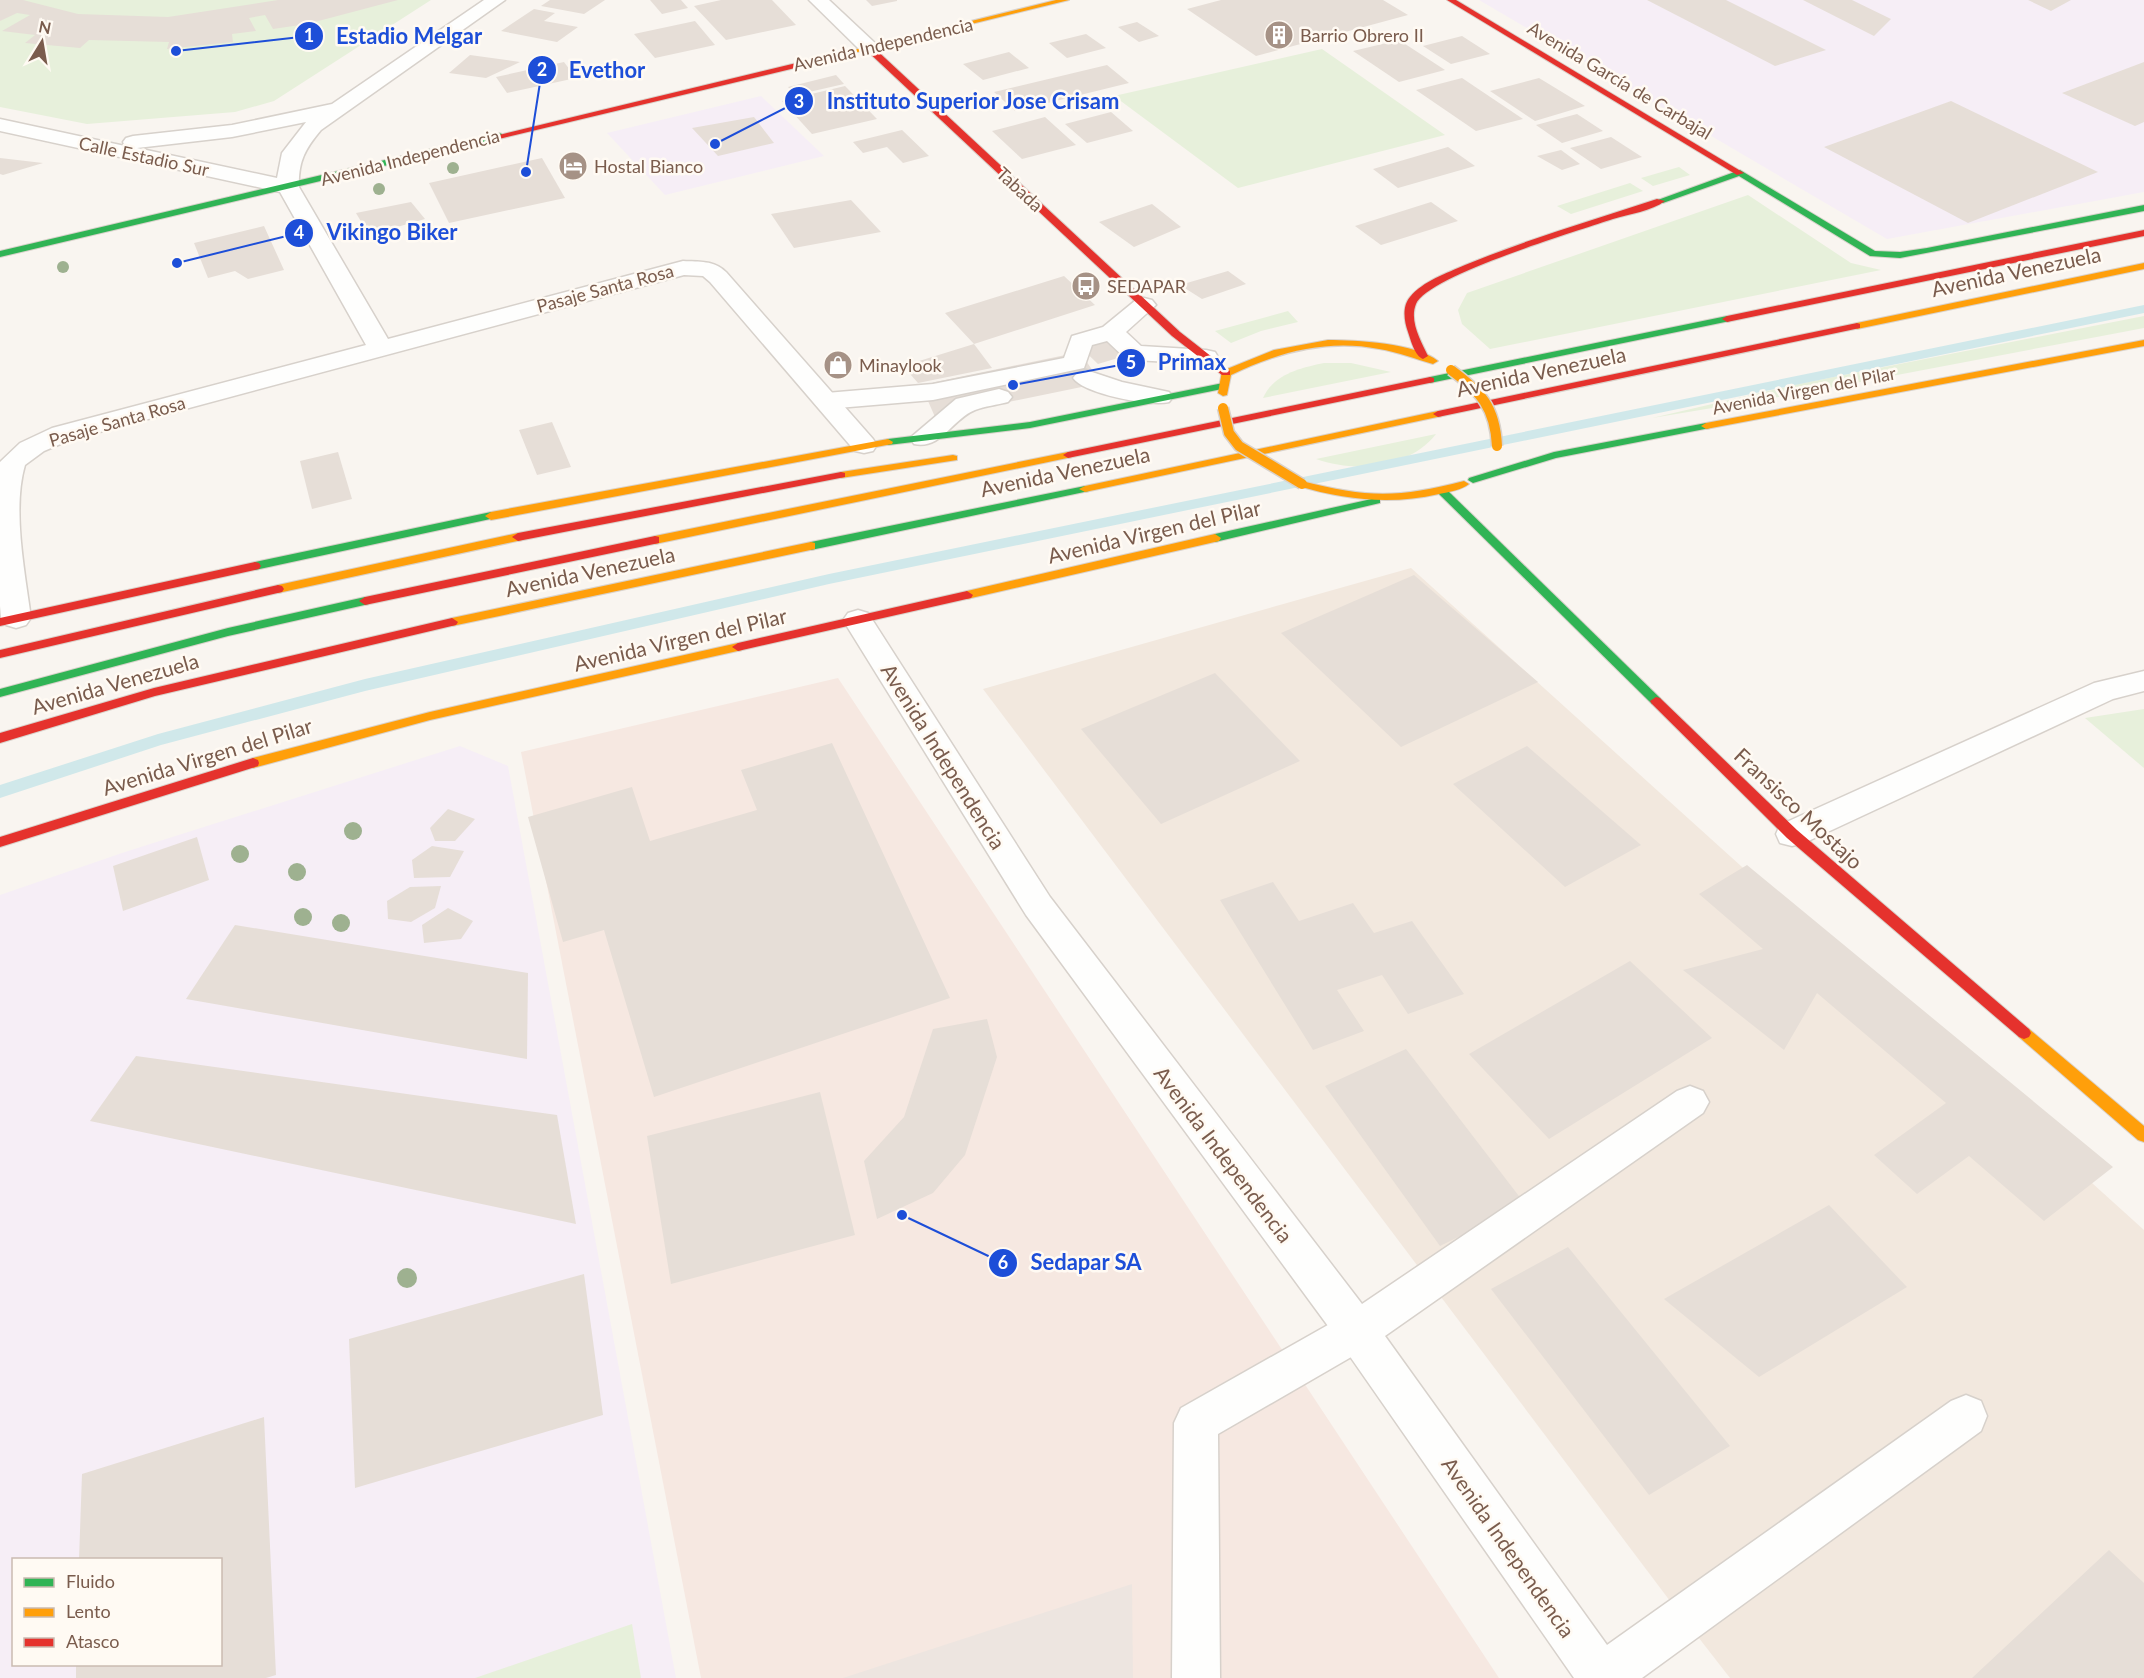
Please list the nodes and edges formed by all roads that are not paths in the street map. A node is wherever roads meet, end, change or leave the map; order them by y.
1 (496, 0) edge
2 (818, 0) edge
3 (1065, 0) edge
4 (1451, 0) edge
5 (868, 47) junction
6 (341, 108) junction
7 (0, 125) edge
8 (77, 142) junction
9 (1740, 173) junction
10 (288, 187) junction
11 (2144, 208) edge
12 (2144, 233) edge
13 (0, 254) edge
14 (2144, 266) edge
15 (1144, 305) junction
16 (1112, 332) junction
17 (2144, 343) edge
18 (381, 349) junction
19 (1423, 356) junction
20 (1206, 357) junction
21 (1080, 370) junction
22 (1225, 379) junction
23 (1160, 397) junction
24 (826, 401) junction
25 (1160, 435) junction
26 (923, 438) junction
27 (864, 445) junction
28 (1022, 451) dead end
29 (964, 457) dead end
30 (1473, 480) junction
31 (1443, 492) junction
32 (1376, 501) junction
33 (8, 620) edge
34 (858, 620) junction
35 (0, 654) edge
36 (2144, 681) edge
37 (0, 693) edge
38 (0, 738) edge
39 (1792, 834) junction
40 (0, 842) edge
41 (1690, 1102) dead end
42 (2144, 1135) edge
43 (1357, 1332) junction
44 (1966, 1416) dead end
45 (1196, 1678) edge
46 (1602, 1678) edge

1 - 6 street
2 - 5 street, Tabada
3 - 5 main road, Avenida Independencia
4 - 9 main road, Avenida García de Carbajal
5 - 10 main road, Avenida Independencia
5 - 15 main road, Tabada
6 - 8 street
6 - 10 street
7 - 8 street, Calle Estadio Sur
8 - 10 street, Calle Estadio Sur
9 - 11 main road, Avenida García de Carbajal
9 - 19 main road
10 - 13 main road, Avenida Independencia
10 - 18 street
12 - 25 main road, Avenida Venezuela
14 - 38 main road, Avenida Venezuela
15 - 16 street
15 - 20 main road, Tabada
16 - 20 street
16 - 21 street
17 - 30 main road, Avenida Virgen del Pilar
18 - 24 street, Pasaje Santa Rosa
18 - 33 street, Pasaje Santa Rosa
19 - 22 main road
19 - 30 main road, bridge
20 - 22 main road, Tabada
21 - 23 street
21 - 24 street
21 - 26 street
22 - 23 main road
22 - 32 main road, bridge
23 - 26 main road
24 - 27 street, Pasaje Santa Rosa
25 - 28 main road
25 - 37 main road, Avenida Venezuela
26 - 27 main road
27 - 33 main road
29 - 35 main road
30 - 31 main road, Avenida Virgen del Pilar
31 - 32 main road, Avenida Virgen del Pilar
31 - 39 main road, Fransisco Mostajo
32 - 34 main road, Avenida Virgen del Pilar
34 - 40 main road, Avenida Virgen del Pilar
34 - 43 street, Avenida Independencia
36 - 39 street
39 - 42 main road, Fransisco Mostajo
41 - 43 street
43 - 45 street
43 - 46 street, Avenida Independencia
44 - 46 street

